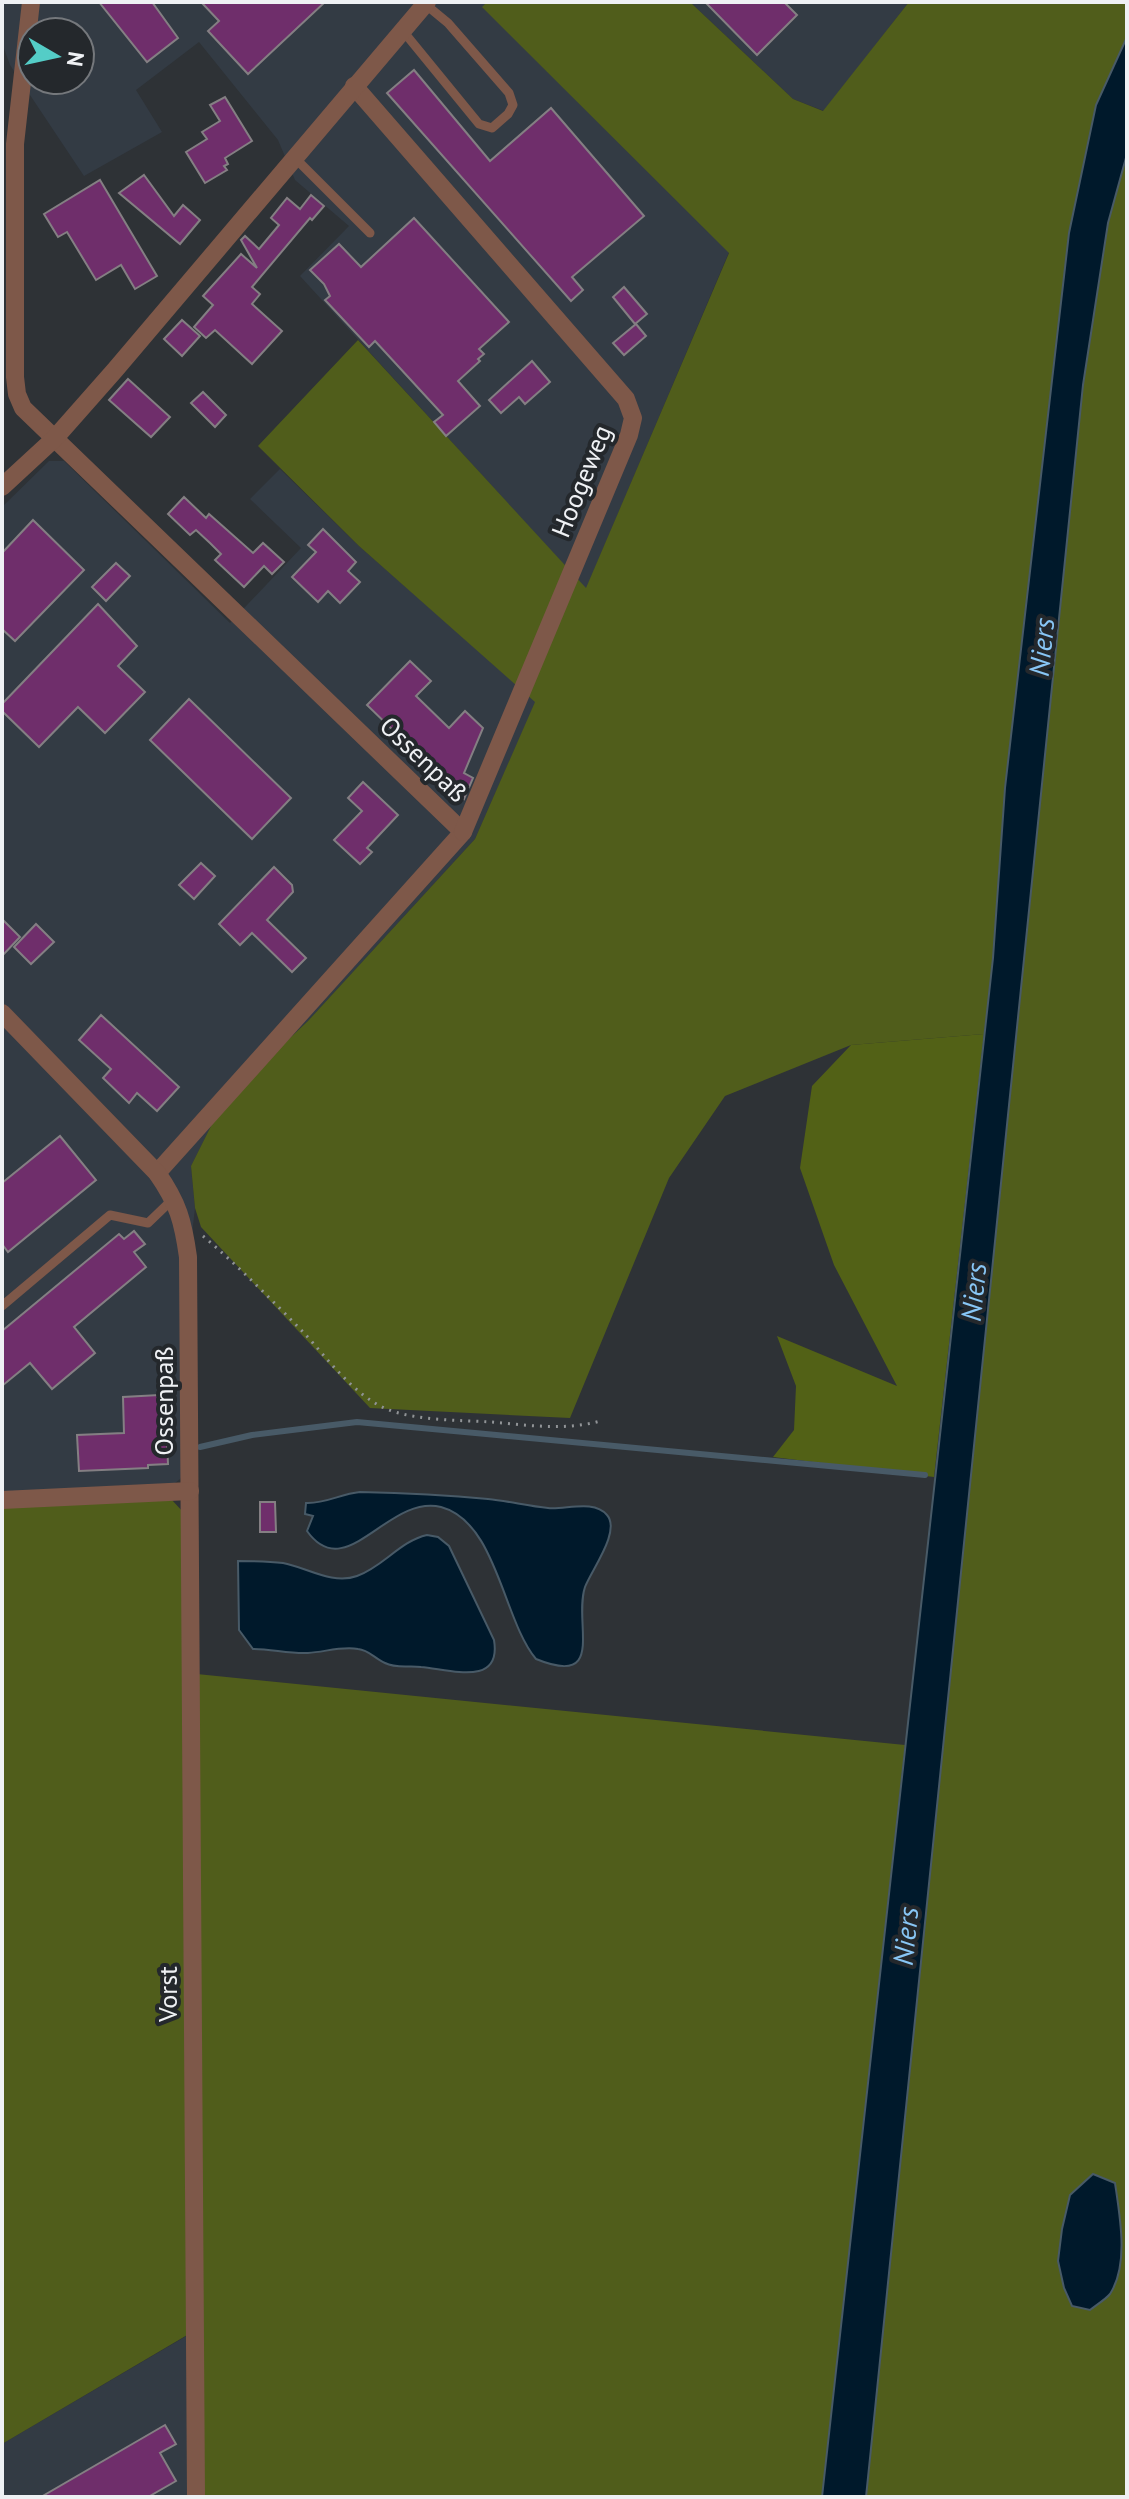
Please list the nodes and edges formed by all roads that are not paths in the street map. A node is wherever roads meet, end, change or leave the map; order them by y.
1 (31, 2) edge
2 (426, 3) edge
3 (403, 31) junction
4 (354, 86) junction
5 (294, 157) junction
6 (370, 233) dead end
7 (55, 438) junction
8 (2, 487) edge
9 (463, 832) junction
10 (2, 1013) edge
11 (157, 1173) junction
12 (174, 1198) junction
13 (2, 1306) edge
14 (190, 1491) junction
15 (2, 1500) edge
16 (196, 2497) edge

1 - 7 street, Ossenpaß
2 - 3 street
2 - 3 lane
3 - 4 street
4 - 5 street
4 - 9 street, Hoogeweg
5 - 6 lane
5 - 7 street
7 - 8 street
7 - 9 street, Ossenpaß
9 - 11 street, Ossenpaß
10 - 11 street, Ossenpaß
11 - 12 street, Ossenpaß
12 - 13 lane
12 - 14 street, Ossenpaß
14 - 15 street
14 - 16 street, Vorst

